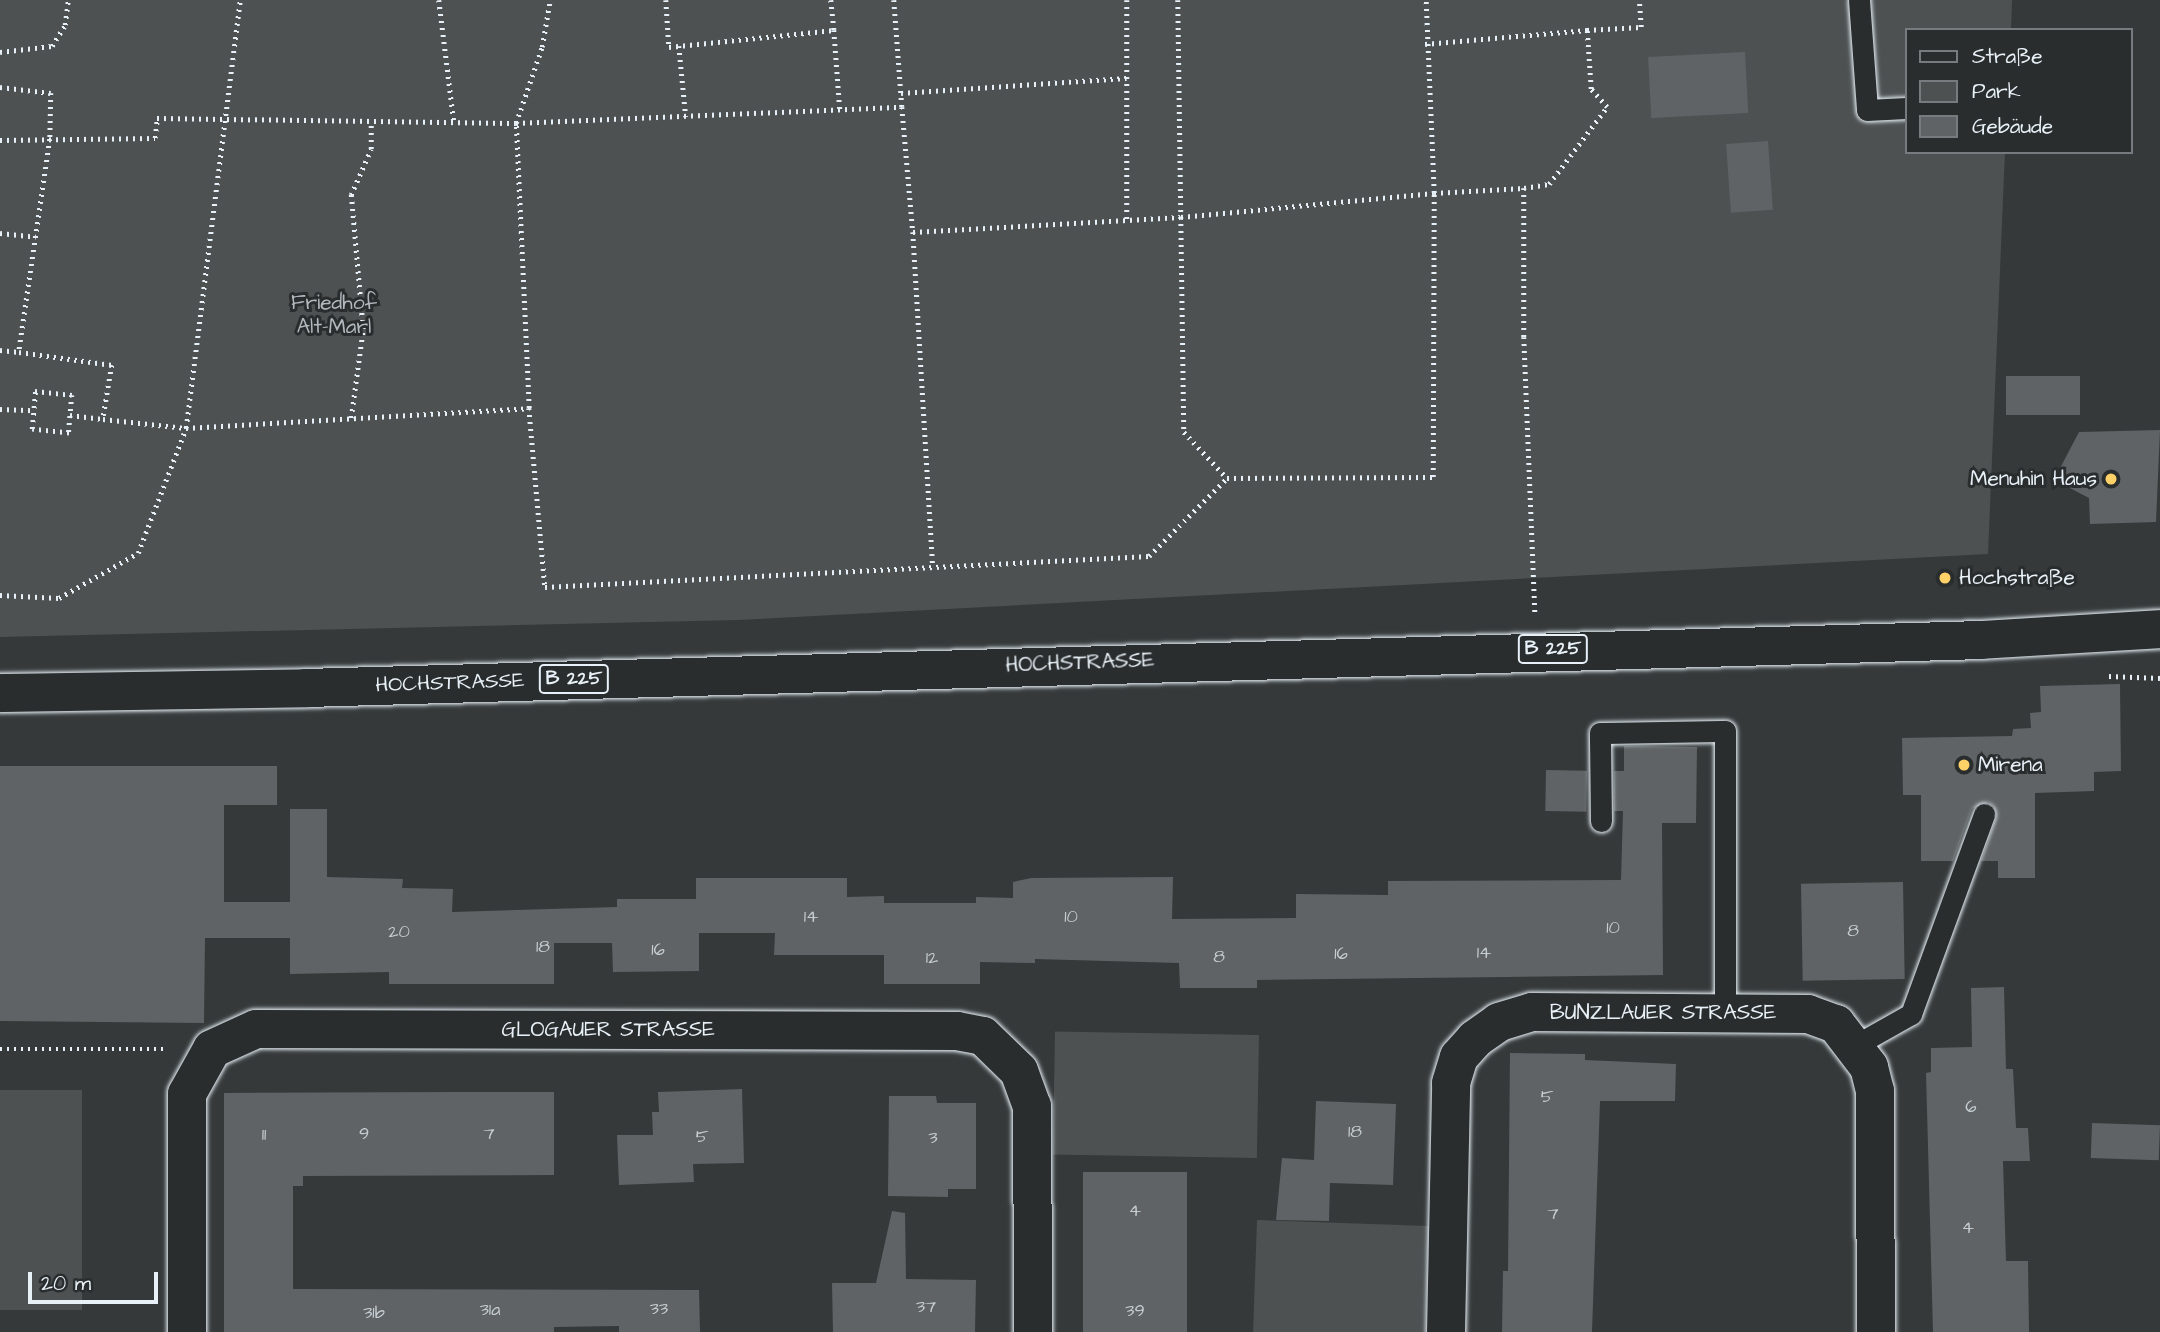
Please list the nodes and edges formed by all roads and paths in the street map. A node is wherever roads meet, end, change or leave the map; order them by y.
1 (68, 0) edge
2 (240, 0) edge
3 (439, 0) edge
4 (550, 0) edge
5 (666, 0) edge
6 (831, 0) edge
7 (894, 0) edge
8 (1127, 0) edge
9 (1178, 0) edge
10 (1426, 0) edge
11 (1639, 0) edge
12 (1858, 0) edge
13 (834, 30) junction
14 (1587, 30) junction
15 (1425, 44) junction
16 (679, 46) junction
17 (0, 52) edge
18 (1127, 78) junction
19 (0, 88) edge
20 (901, 93) junction
21 (902, 107) junction
22 (1904, 108) edge
23 (840, 110) junction
24 (686, 117) junction
25 (222, 121) junction
26 (371, 122) junction
27 (454, 123) junction
28 (516, 123) junction
29 (50, 139) junction
30 (0, 140) edge
31 (1524, 188) junction
32 (1434, 193) junction
33 (1181, 217) junction
34 (1127, 220) junction
35 (913, 232) junction
36 (0, 233) edge
37 (36, 237) junction
38 (0, 350) edge
39 (19, 352) junction
40 (529, 408) junction
41 (0, 409) edge
42 (33, 410) junction
43 (70, 415) junction
44 (103, 418) junction
45 (351, 418) junction
46 (186, 428) junction
47 (1227, 478) junction
48 (933, 566) junction
49 (0, 595) edge
50 (2160, 629) edge
51 (1536, 650) junction
52 (0, 693) edge
53 (1984, 814) dead end
54 (1601, 821) dead end
55 (1725, 1013) junction
56 (1856, 1045) junction
57 (0, 1049) edge
58 (212, 1049) junction
59 (187, 1332) edge
60 (1032, 1332) edge
61 (1446, 1332) edge
62 (1877, 1332) edge

1 - 17 path
2 - 25 path
3 - 27 path
4 - 28 path
5 - 16 path
6 - 13 path
7 - 20 path
8 - 18 path
9 - 33 path
10 - 15 path
11 - 14 path
12 - 22 lane
13 - 16 path
13 - 23 path
14 - 15 path
14 - 31 path
15 - 32 path
16 - 24 path
18 - 20 path
18 - 34 path
19 - 29 path
20 - 21 path
21 - 23 path
21 - 35 path
23 - 24 path
24 - 28 path
25 - 26 path
25 - 29 path
25 - 46 path
26 - 27 path
26 - 45 path
27 - 28 path
28 - 40 path
29 - 30 path
29 - 37 path
31 - 32 path
31 - 51 path
32 - 33 path
32 - 47 path
33 - 34 path
33 - 47 path
34 - 35 path
35 - 48 path
36 - 37 path
37 - 39 path
38 - 39 path
39 - 44 path
40 - 45 path
40 - 48 path
41 - 42 path
42 - 43 path
42 - 43 path
43 - 44 path
44 - 46 path
45 - 46 path
46 - 49 path
47 - 48 path
50 - 51 street, HOCHSTRASSE / B 225
51 - 52 street, HOCHSTRASSE / B 225
53 - 56 lane
54 - 55 lane
55 - 56 street, BUNZLAUER STRASSE
55 - 61 street, BUNZLAUER STRASSE
56 - 62 street, BUNZLAUER STRASSE
57 - 58 path
58 - 59 street
58 - 60 street, GLOGAUER STRASSE

